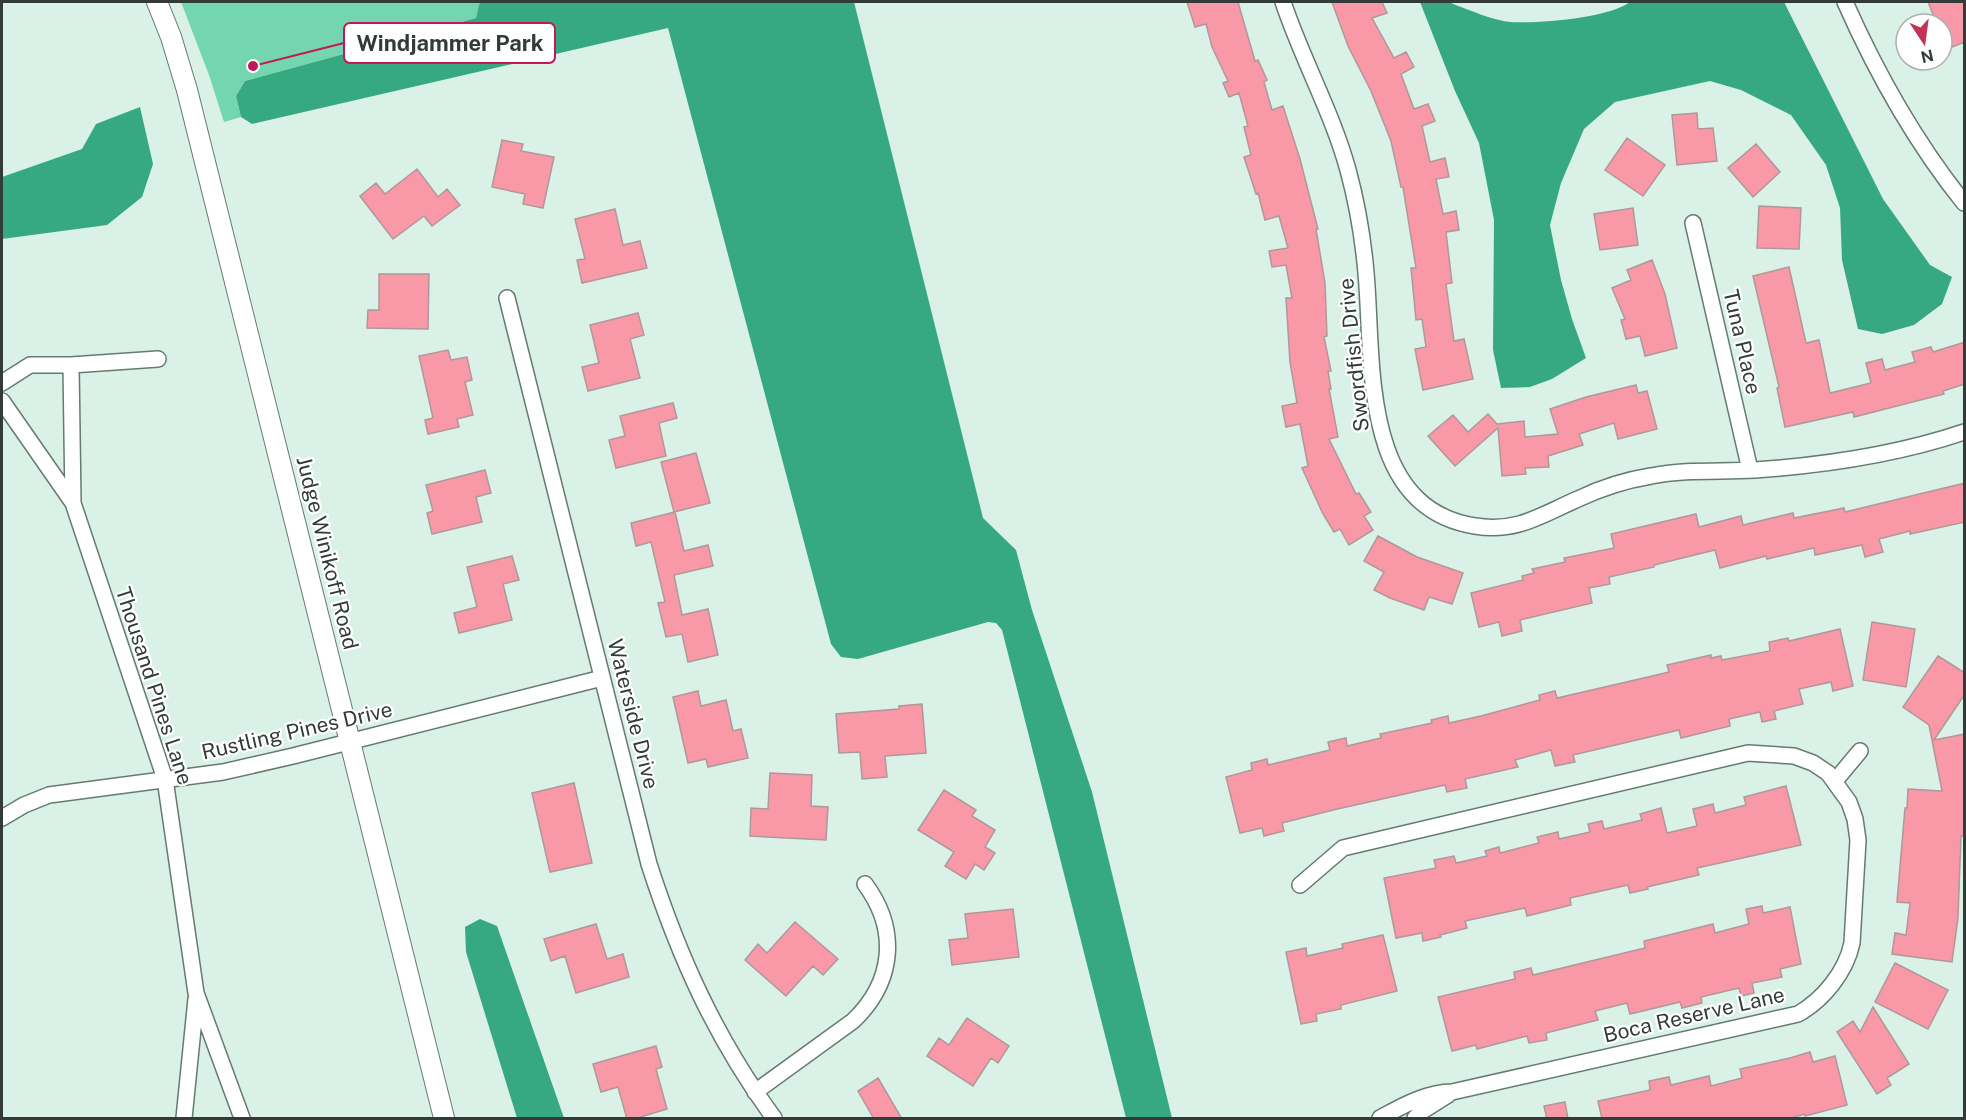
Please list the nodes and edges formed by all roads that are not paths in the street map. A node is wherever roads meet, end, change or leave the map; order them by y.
1 (157, 2) edge
2 (1283, 2) edge
3 (1845, 2) edge
4 (1963, 198) edge
5 (1693, 223) dead end
6 (507, 298) dead end
7 (158, 359) dead end
8 (70, 365) junction
9 (2, 383) edge
10 (2, 400) edge
11 (1965, 432) edge
12 (1750, 470) junction
13 (73, 503) junction
14 (602, 678) junction
15 (349, 742) junction
16 (1860, 752) dead end
17 (165, 779) junction
18 (1835, 781) junction
19 (2, 818) edge
20 (865, 884) dead end
21 (1300, 885) dead end
22 (196, 993) junction
23 (755, 1092) junction
24 (1452, 1092) junction
25 (184, 1119) edge
26 (242, 1119) edge
27 (444, 1119) edge
28 (774, 1119) edge
29 (1380, 1119) edge
30 (1415, 1119) edge

1 - 15 street, Judge Winikoff Road
2 - 12 street, Swordfish Drive
3 - 4 street
5 - 12 street, Tuna Place
6 - 14 street, Waterside Drive
7 - 8 street
8 - 9 street
8 - 13 street, Thousand Pines Lane
10 - 13 street, Thousand Pines Lane
11 - 12 street, Swordfish Drive
13 - 17 street, Thousand Pines Lane
14 - 15 street, Rustling Pines Drive
14 - 23 street, Waterside Drive
15 - 17 street, Rustling Pines Drive
15 - 27 street, Judge Winikoff Road
16 - 18 street
17 - 19 street, Rustling Pines Drive
17 - 22 street, Thousand Pines Lane
18 - 21 street, Boca Reserve Lane
18 - 24 street, Boca Reserve Lane
20 - 23 street
22 - 25 street, Thousand Pines Lane
22 - 26 street, Thousand Pines Lane
23 - 28 street, Waterside Drive
24 - 29 street, Boca Reserve Lane
24 - 30 street, Boca Reserve Lane

